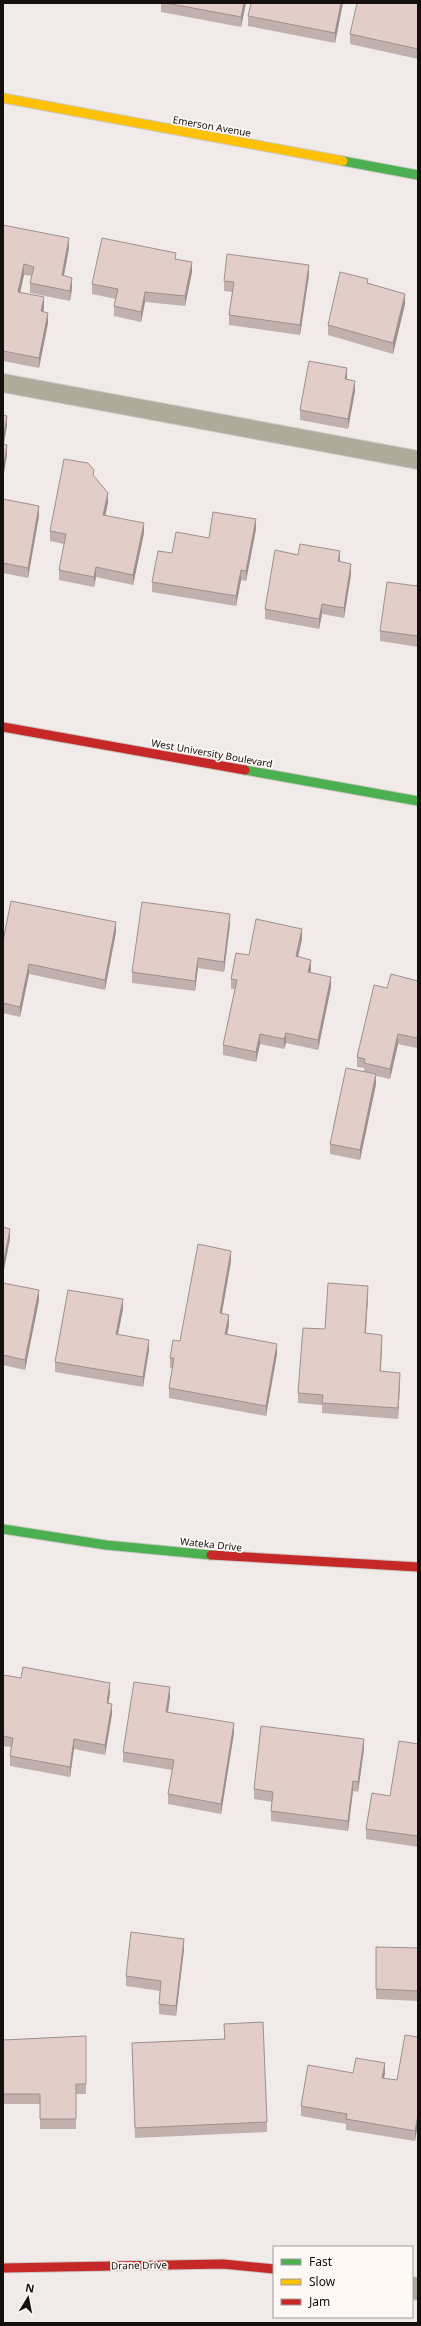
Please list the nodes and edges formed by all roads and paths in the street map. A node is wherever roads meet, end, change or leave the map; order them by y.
1 (3, 98) edge
2 (418, 175) edge
3 (3, 383) edge
4 (418, 460) edge
5 (3, 727) edge
6 (418, 801) edge
7 (3, 1529) edge
8 (418, 1567) edge
9 (3, 2268) edge
10 (273, 2269) edge

1 - 2 street, Emerson Avenue
3 - 4 lane
5 - 6 street, West University Boulevard
7 - 8 street, Wateka Drive
9 - 10 street, Drane Drive

